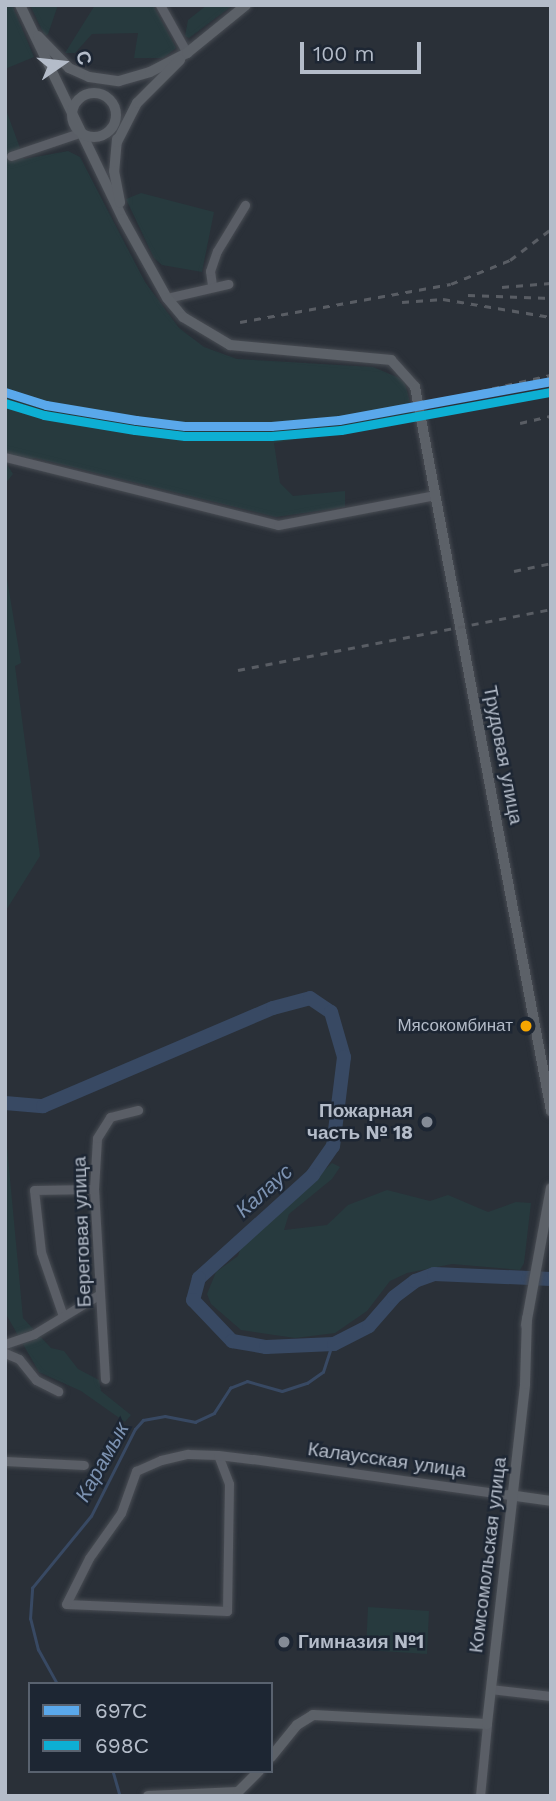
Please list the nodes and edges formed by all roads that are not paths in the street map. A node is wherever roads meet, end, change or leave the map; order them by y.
1 (20, 5) edge
2 (160, 5) edge
3 (246, 5) edge
4 (30, 25) junction
5 (187, 53) junction
6 (79, 73) junction
7 (119, 81) junction
8 (96, 92) junction
9 (116, 119) junction
10 (76, 129) junction
11 (117, 142) junction
12 (11, 156) dead end
13 (245, 205) dead end
14 (123, 219) junction
15 (228, 284) dead end
16 (212, 285) junction
17 (167, 298) junction
18 (5, 457) edge
19 (435, 495) junction
20 (138, 1110) dead end
21 (551, 1111) edge
22 (551, 1188) edge
23 (94, 1189) junction
24 (551, 1215) edge
25 (538, 1243) junction
26 (100, 1294) junction
27 (63, 1316) junction
28 (5, 1344) edge
29 (5, 1353) edge
30 (105, 1379) dead end
31 (58, 1391) dead end
32 (218, 1455) junction
33 (5, 1461) edge
34 (84, 1465) dead end
35 (511, 1494) junction
36 (551, 1501) edge
37 (490, 1689) junction
38 (551, 1696) edge
39 (487, 1724) junction
40 (273, 1755) edge
41 (257, 1773) edge
42 (238, 1794) edge
43 (148, 1796) edge
44 (480, 1796) edge

1 - 4 main road
2 - 5 street
3 - 5 main road
4 - 6 main road
4 - 10 main road, Трудовая улица
5 - 7 main road
5 - 11 main road
6 - 7 main road
6 - 8 main road
7 - 8 main road
8 - 9 main road
8 - 10 main road
9 - 10 main road
9 - 11 main road
10 - 12 street
10 - 14 main road, Трудовая улица
11 - 14 main road
13 - 16 street
14 - 17 main road, Трудовая улица
15 - 16 street
16 - 17 street
17 - 19 main road, Трудовая улица
18 - 19 street
19 - 21 main road, Трудовая улица
20 - 23 street, Береговая улица
22 - 25 main road
23 - 26 street, Береговая улица
23 - 27 street
24 - 25 main road
25 - 35 main road, Комсомольская улица
26 - 27 street
26 - 30 street, Береговая улица
27 - 28 street
29 - 31 street
32 - 32 street, Калаусская улица
32 - 35 street, Калаусская улица
33 - 34 street
35 - 36 main road, Калаусская улица
35 - 37 main road, Комсомольская улица
37 - 38 street
37 - 39 main road, Комсомольская улица
39 - 40 main road
39 - 44 street, Комсомольская улица
41 - 42 main road
42 - 43 main road

